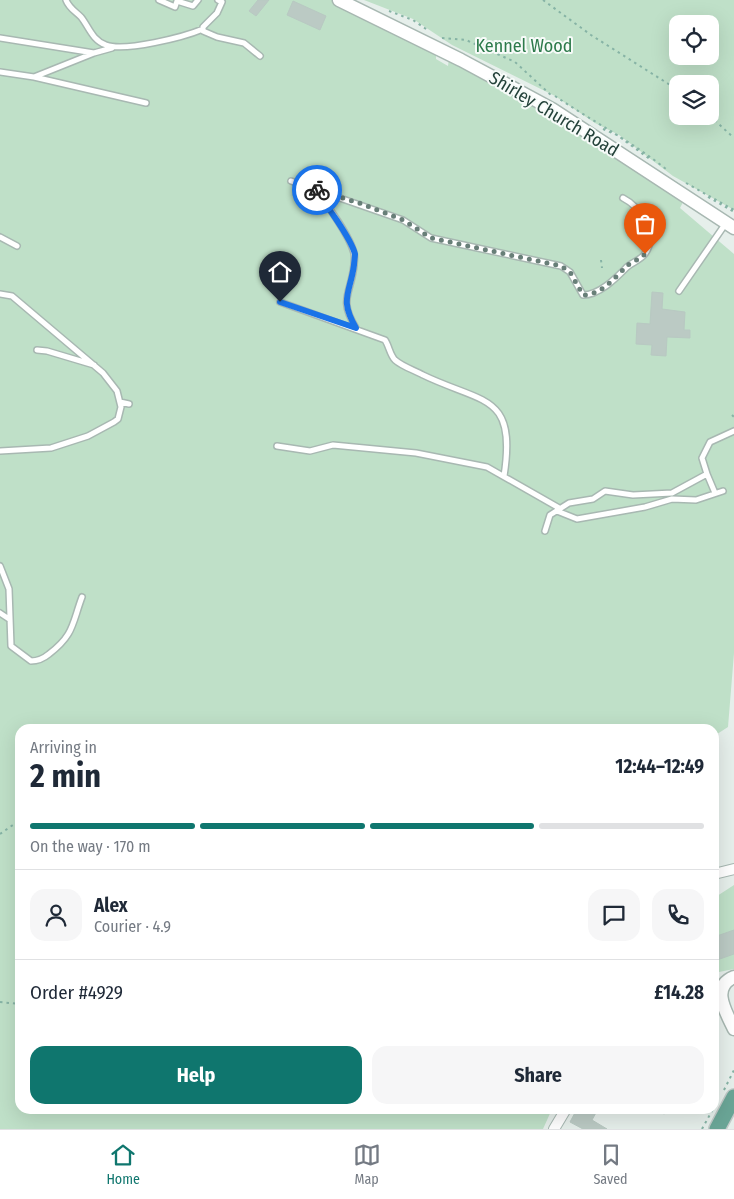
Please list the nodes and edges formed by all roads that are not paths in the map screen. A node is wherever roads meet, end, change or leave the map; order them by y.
1 (66, 0) edge
2 (159, 0) edge
3 (198, 0) edge
4 (218, 0) edge
5 (339, 0) edge
6 (203, 29) junction
7 (0, 38) edge
8 (115, 47) junction
9 (94, 53) junction
10 (260, 56) dead end
11 (0, 72) edge
12 (34, 77) junction
13 (146, 103) dead end
14 (291, 180) dead end
15 (313, 189) junction
16 (622, 198) dead end
17 (730, 225) edge
18 (0, 237) edge
19 (17, 246) dead end
20 (679, 291) dead end
21 (0, 294) edge
22 (280, 302) dead end
23 (356, 328) junction
24 (37, 350) dead end
25 (95, 365) junction
26 (120, 402) junction
27 (129, 404) dead end
28 (734, 431) edge
29 (277, 446) dead end
30 (0, 451) edge
31 (707, 474) junction
32 (504, 476) junction
33 (722, 491) dead end
34 (715, 493) junction
35 (558, 509) junction
36 (546, 531) dead end
37 (0, 566) edge
38 (82, 596) dead end
39 (0, 613) edge
40 (9, 619) junction
41 (734, 869) edge
42 (719, 873) edge
43 (724, 981) edge
44 (734, 1029) edge
45 (728, 1094) edge
46 (563, 1114) edge
47 (554, 1129) edge
48 (717, 1129) edge

1 - 8 lane
2 - 3 lane
4 - 6 lane
5 - 17 street, Shirley Church Road
6 - 8 lane
6 - 10 lane
7 - 9 lane
8 - 9 lane
9 - 12 lane
11 - 12 lane
12 - 13 lane
14 - 15 lane
15 - 16 lane
15 - 23 lane
17 - 20 lane
18 - 19 lane
21 - 25 lane
22 - 23 lane
23 - 32 lane
24 - 25 lane
25 - 26 lane
26 - 27 lane
26 - 30 lane
28 - 31 lane
29 - 32 lane
31 - 34 lane
31 - 35 lane
32 - 35 lane
33 - 34 lane
34 - 35 lane
35 - 36 lane
37 - 40 lane
38 - 40 lane
39 - 40 lane
41 - 42 street
43 - 44 street
45 - 48 main road
46 - 47 street

